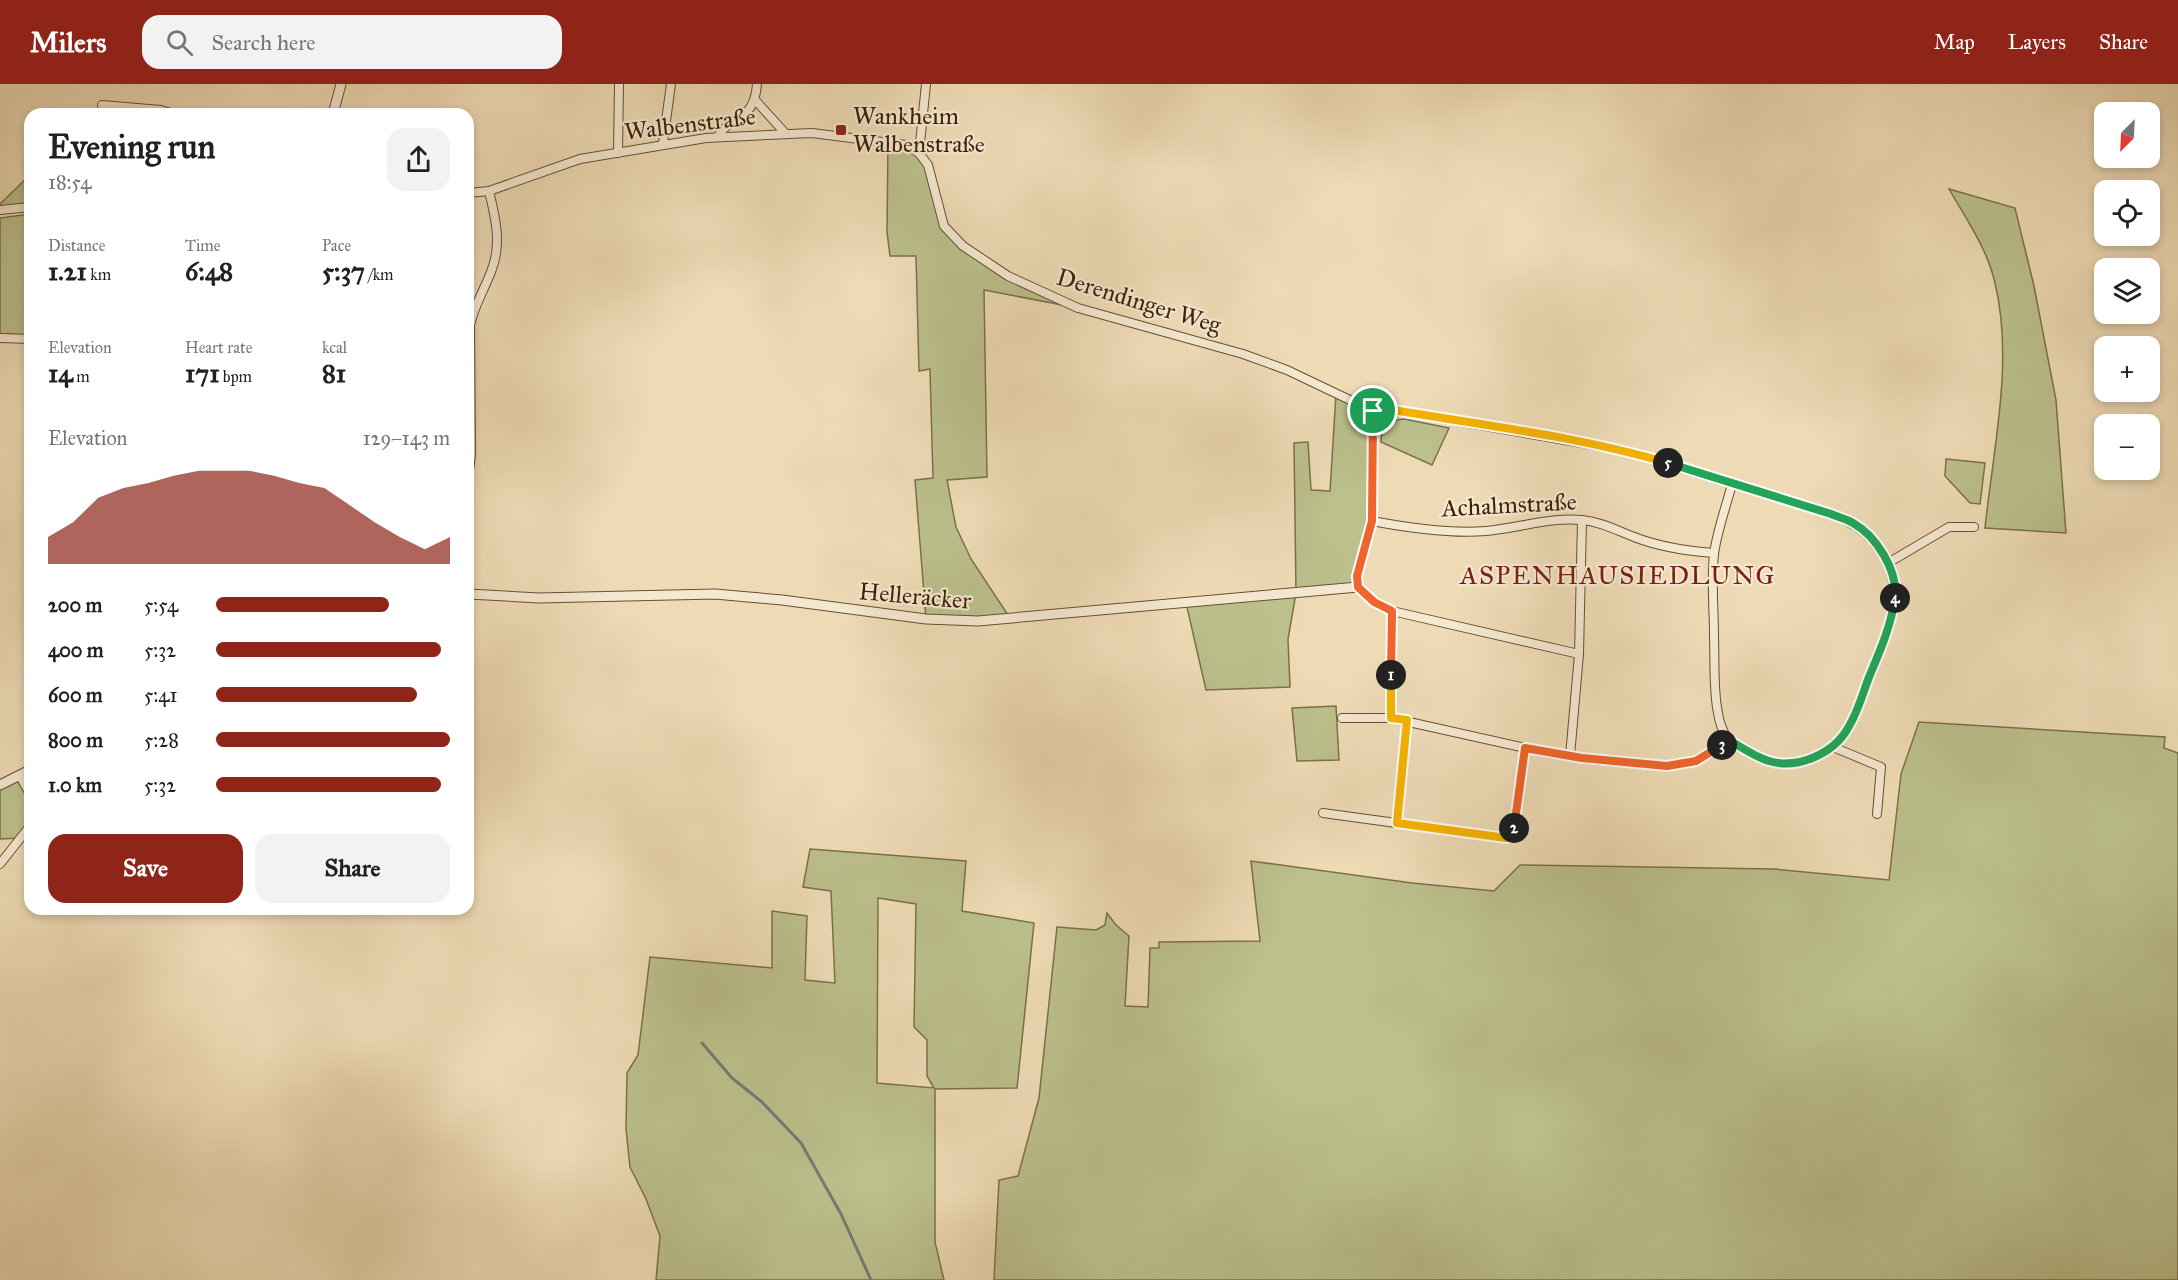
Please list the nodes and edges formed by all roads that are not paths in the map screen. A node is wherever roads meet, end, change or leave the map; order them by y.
1 (340, 84) edge
2 (619, 84) edge
3 (671, 84) edge
4 (757, 84) edge
5 (926, 84) edge
6 (756, 101) junction
7 (102, 105) dead end
8 (137, 108) edge
9 (334, 108) edge
10 (785, 133) junction
11 (717, 137) junction
12 (663, 143) junction
13 (618, 153) junction
14 (920, 153) junction
15 (489, 190) junction
16 (474, 192) edge
17 (24, 208) edge
18 (0, 210) edge
19 (474, 308) edge
20 (0, 338) edge
21 (24, 339) edge
22 (1373, 411) junction
23 (1732, 484) junction
24 (1582, 520) junction
25 (1372, 521) junction
26 (1974, 527) dead end
27 (1714, 554) junction
28 (1888, 563) junction
29 (1358, 587) junction
30 (474, 594) edge
31 (1392, 611) junction
32 (1579, 654) junction
33 (1342, 718) dead end
34 (1391, 718) junction
35 (1407, 720) junction
36 (1729, 740) junction
37 (1833, 747) junction
38 (1525, 748) junction
39 (1570, 756) junction
40 (24, 774) edge
41 (20, 776) junction
42 (24, 783) edge
43 (0, 785) edge
44 (1323, 813) dead end
45 (1877, 814) dead end
46 (1397, 823) junction
47 (24, 834) edge
48 (0, 864) edge

1 - 9 street
2 - 13 street
3 - 12 street
4 - 6 street
5 - 14 street
6 - 10 street
6 - 11 street
7 - 8 street
10 - 11 street, Walbenstraße
10 - 14 street, Walbenstraße
11 - 12 street, Walbenstraße
12 - 13 street, Walbenstraße
13 - 15 street, Walbenstraße
14 - 22 street, Derendinger Weg
15 - 16 street, Walbenstraße
15 - 19 street
17 - 18 street
20 - 21 street
22 - 23 street
22 - 25 street
23 - 27 street
23 - 28 street
24 - 25 street, Achalmstraße
24 - 27 street, Achalmstraße
24 - 32 street
25 - 29 street
26 - 28 street
27 - 36 street
28 - 37 street
29 - 30 street, Helleräcker
29 - 31 street
31 - 32 street
31 - 34 street
32 - 39 street
33 - 34 street
34 - 35 street
35 - 38 street
35 - 46 street
36 - 37 street
36 - 39 street
37 - 45 street
38 - 39 street
38 - 46 street
40 - 41 street
41 - 42 street
41 - 43 street
44 - 46 street
47 - 48 street

